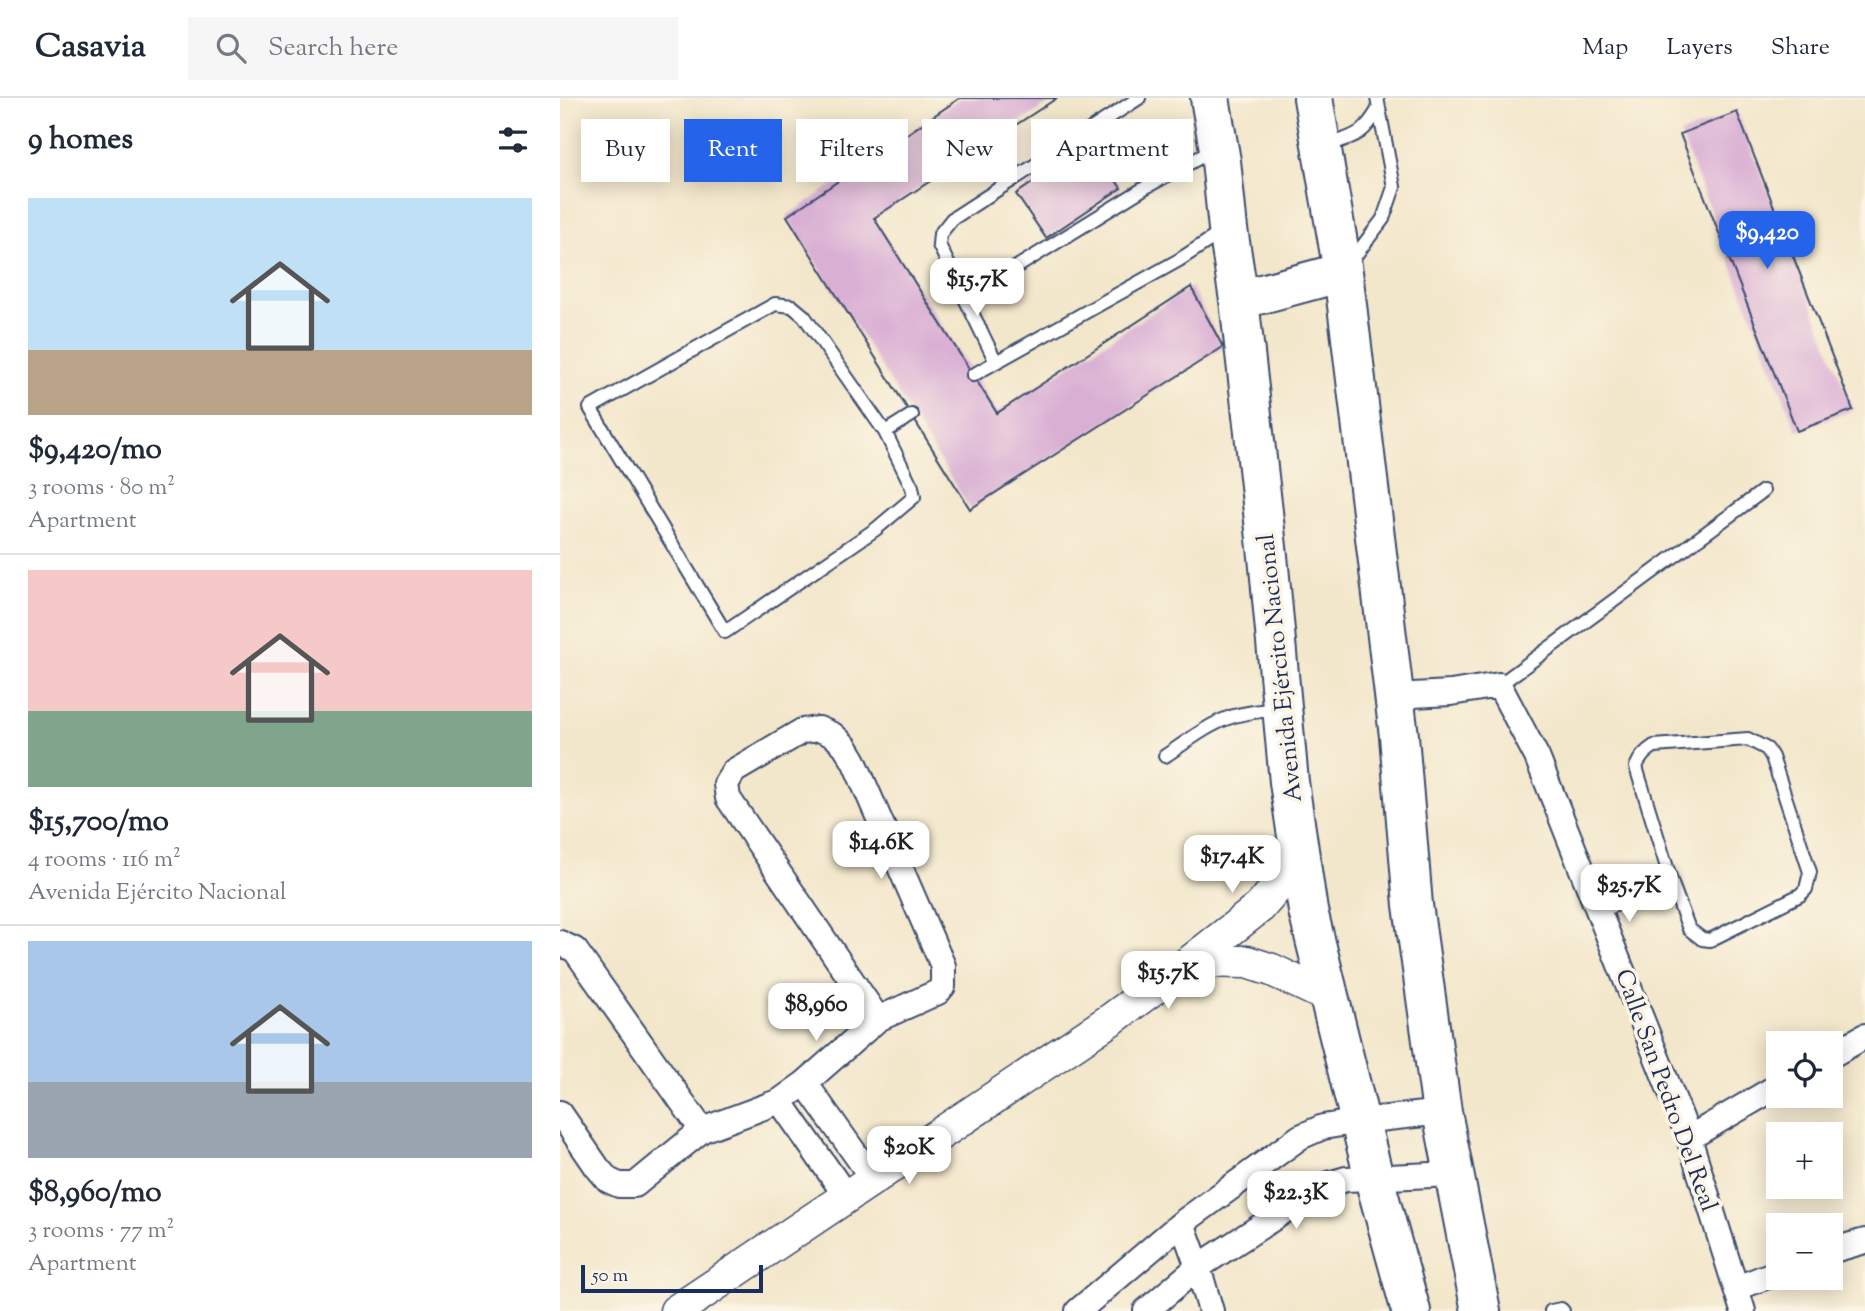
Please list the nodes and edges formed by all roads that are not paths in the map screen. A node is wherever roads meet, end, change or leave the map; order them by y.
1 (1139, 98) edge
2 (1210, 98) edge
3 (1313, 98) edge
4 (1380, 102) edge
5 (1218, 147) junction
6 (1322, 147) junction
7 (1228, 229) junction
8 (1343, 272) junction
9 (965, 299) junction
10 (1239, 300) junction
11 (996, 362) junction
12 (973, 375) dead end
13 (912, 415) dead end
14 (885, 432) junction
15 (1763, 491) dead end
16 (1499, 685) junction
17 (1393, 696) junction
18 (1282, 708) junction
19 (1165, 756) dead end
20 (1300, 853) junction
21 (1672, 884) junction
22 (1599, 911) junction
23 (560, 943) edge
24 (1191, 961) junction
25 (1329, 997) junction
26 (878, 1019) junction
27 (1865, 1036) edge
28 (1843, 1049) edge
29 (805, 1083) junction
30 (1766, 1093) edge
31 (780, 1101) junction
32 (1442, 1112) junction
33 (560, 1113) edge
34 (1360, 1121) junction
35 (702, 1130) junction
36 (1689, 1138) junction
37 (1454, 1174) junction
38 (873, 1178) junction
39 (1374, 1178) junction
40 (846, 1196) junction
41 (1182, 1223) junction
42 (1865, 1241) edge
43 (1843, 1247) edge
44 (1198, 1267) junction
45 (1766, 1281) edge
46 (1740, 1299) edge
47 (676, 1311) edge
48 (1078, 1311) edge
49 (1146, 1311) edge
50 (1211, 1311) edge
51 (1410, 1311) edge
52 (1481, 1311) edge
53 (1551, 1311) edge
54 (1563, 1311) edge

1 - 9 lane
2 - 5 main road, Avenida Ejército Nacional
3 - 6 main road
4 - 6 lane
4 - 8 lane
5 - 7 main road, Avenida Ejército Nacional
5 - 9 lane
6 - 8 main road
7 - 10 main road, Avenida Ejército Nacional
7 - 11 lane
8 - 10 main road
8 - 17 main road
9 - 11 lane
10 - 18 main road, Avenida Ejército Nacional
11 - 12 lane
13 - 14 lane
14 - 14 lane
15 - 16 lane
16 - 17 street
16 - 22 street, Calle San Pedro Del Real
17 - 32 main road
18 - 19 lane
18 - 20 main road, Avenida Ejército Nacional
20 - 24 street
20 - 25 main road, Avenida Ejército Nacional
21 - 21 lane
21 - 22 lane
22 - 36 street, Calle San Pedro Del Real
23 - 35 street
24 - 25 street
24 - 38 street
25 - 34 main road, Avenida Ejército Nacional
26 - 26 street
26 - 29 street
27 - 28 street
29 - 31 street
29 - 38 street
30 - 36 street
31 - 35 street
31 - 40 street
32 - 34 street
32 - 37 main road
33 - 35 street
34 - 39 main road, Avenida Ejército Nacional
34 - 41 street
36 - 46 street, Calle San Pedro Del Real
37 - 39 street
37 - 52 main road
38 - 40 street
39 - 44 street
39 - 51 main road, Avenida Ejército Nacional
40 - 47 street
41 - 44 street
41 - 48 street
42 - 43 street
44 - 49 street
44 - 50 street
45 - 46 street, Calle San Pedro Del Real
53 - 54 lane

